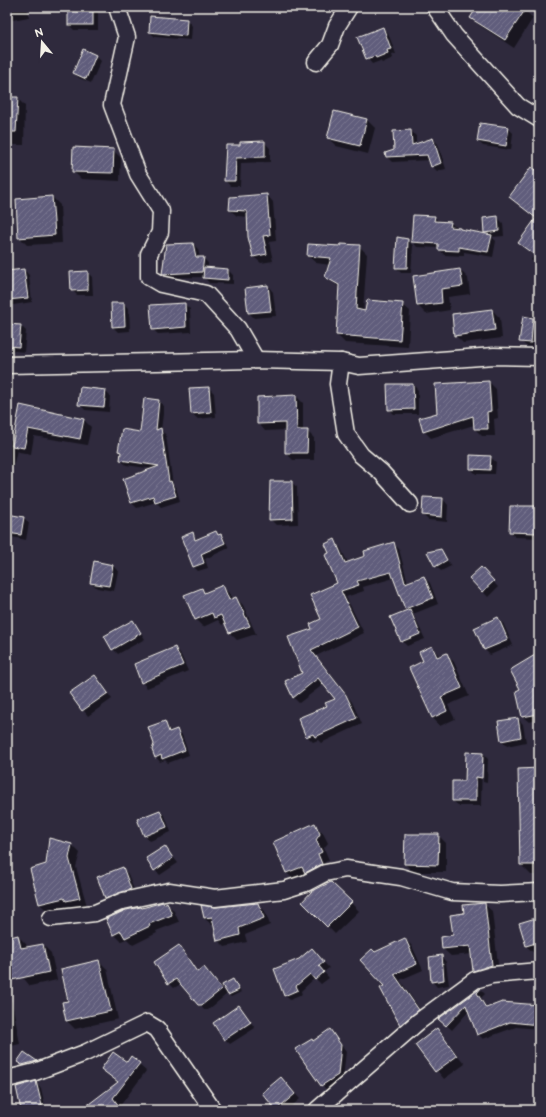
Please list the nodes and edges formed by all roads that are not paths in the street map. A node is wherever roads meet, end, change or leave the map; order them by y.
1 (117, 7) edge
2 (349, 7) edge
3 (435, 7) edge
4 (316, 62) dead end
5 (539, 120) edge
6 (539, 357) edge
7 (256, 360) junction
8 (341, 362) junction
9 (7, 364) edge
10 (410, 504) dead end
11 (539, 892) edge
12 (51, 918) dead end
13 (539, 971) edge
14 (7, 1079) edge
15 (213, 1110) edge
16 (317, 1110) edge

1 - 7 street
2 - 4 street
3 - 5 street
6 - 8 street
7 - 8 street
7 - 9 street
8 - 10 street
11 - 12 street
13 - 16 street
14 - 15 street

